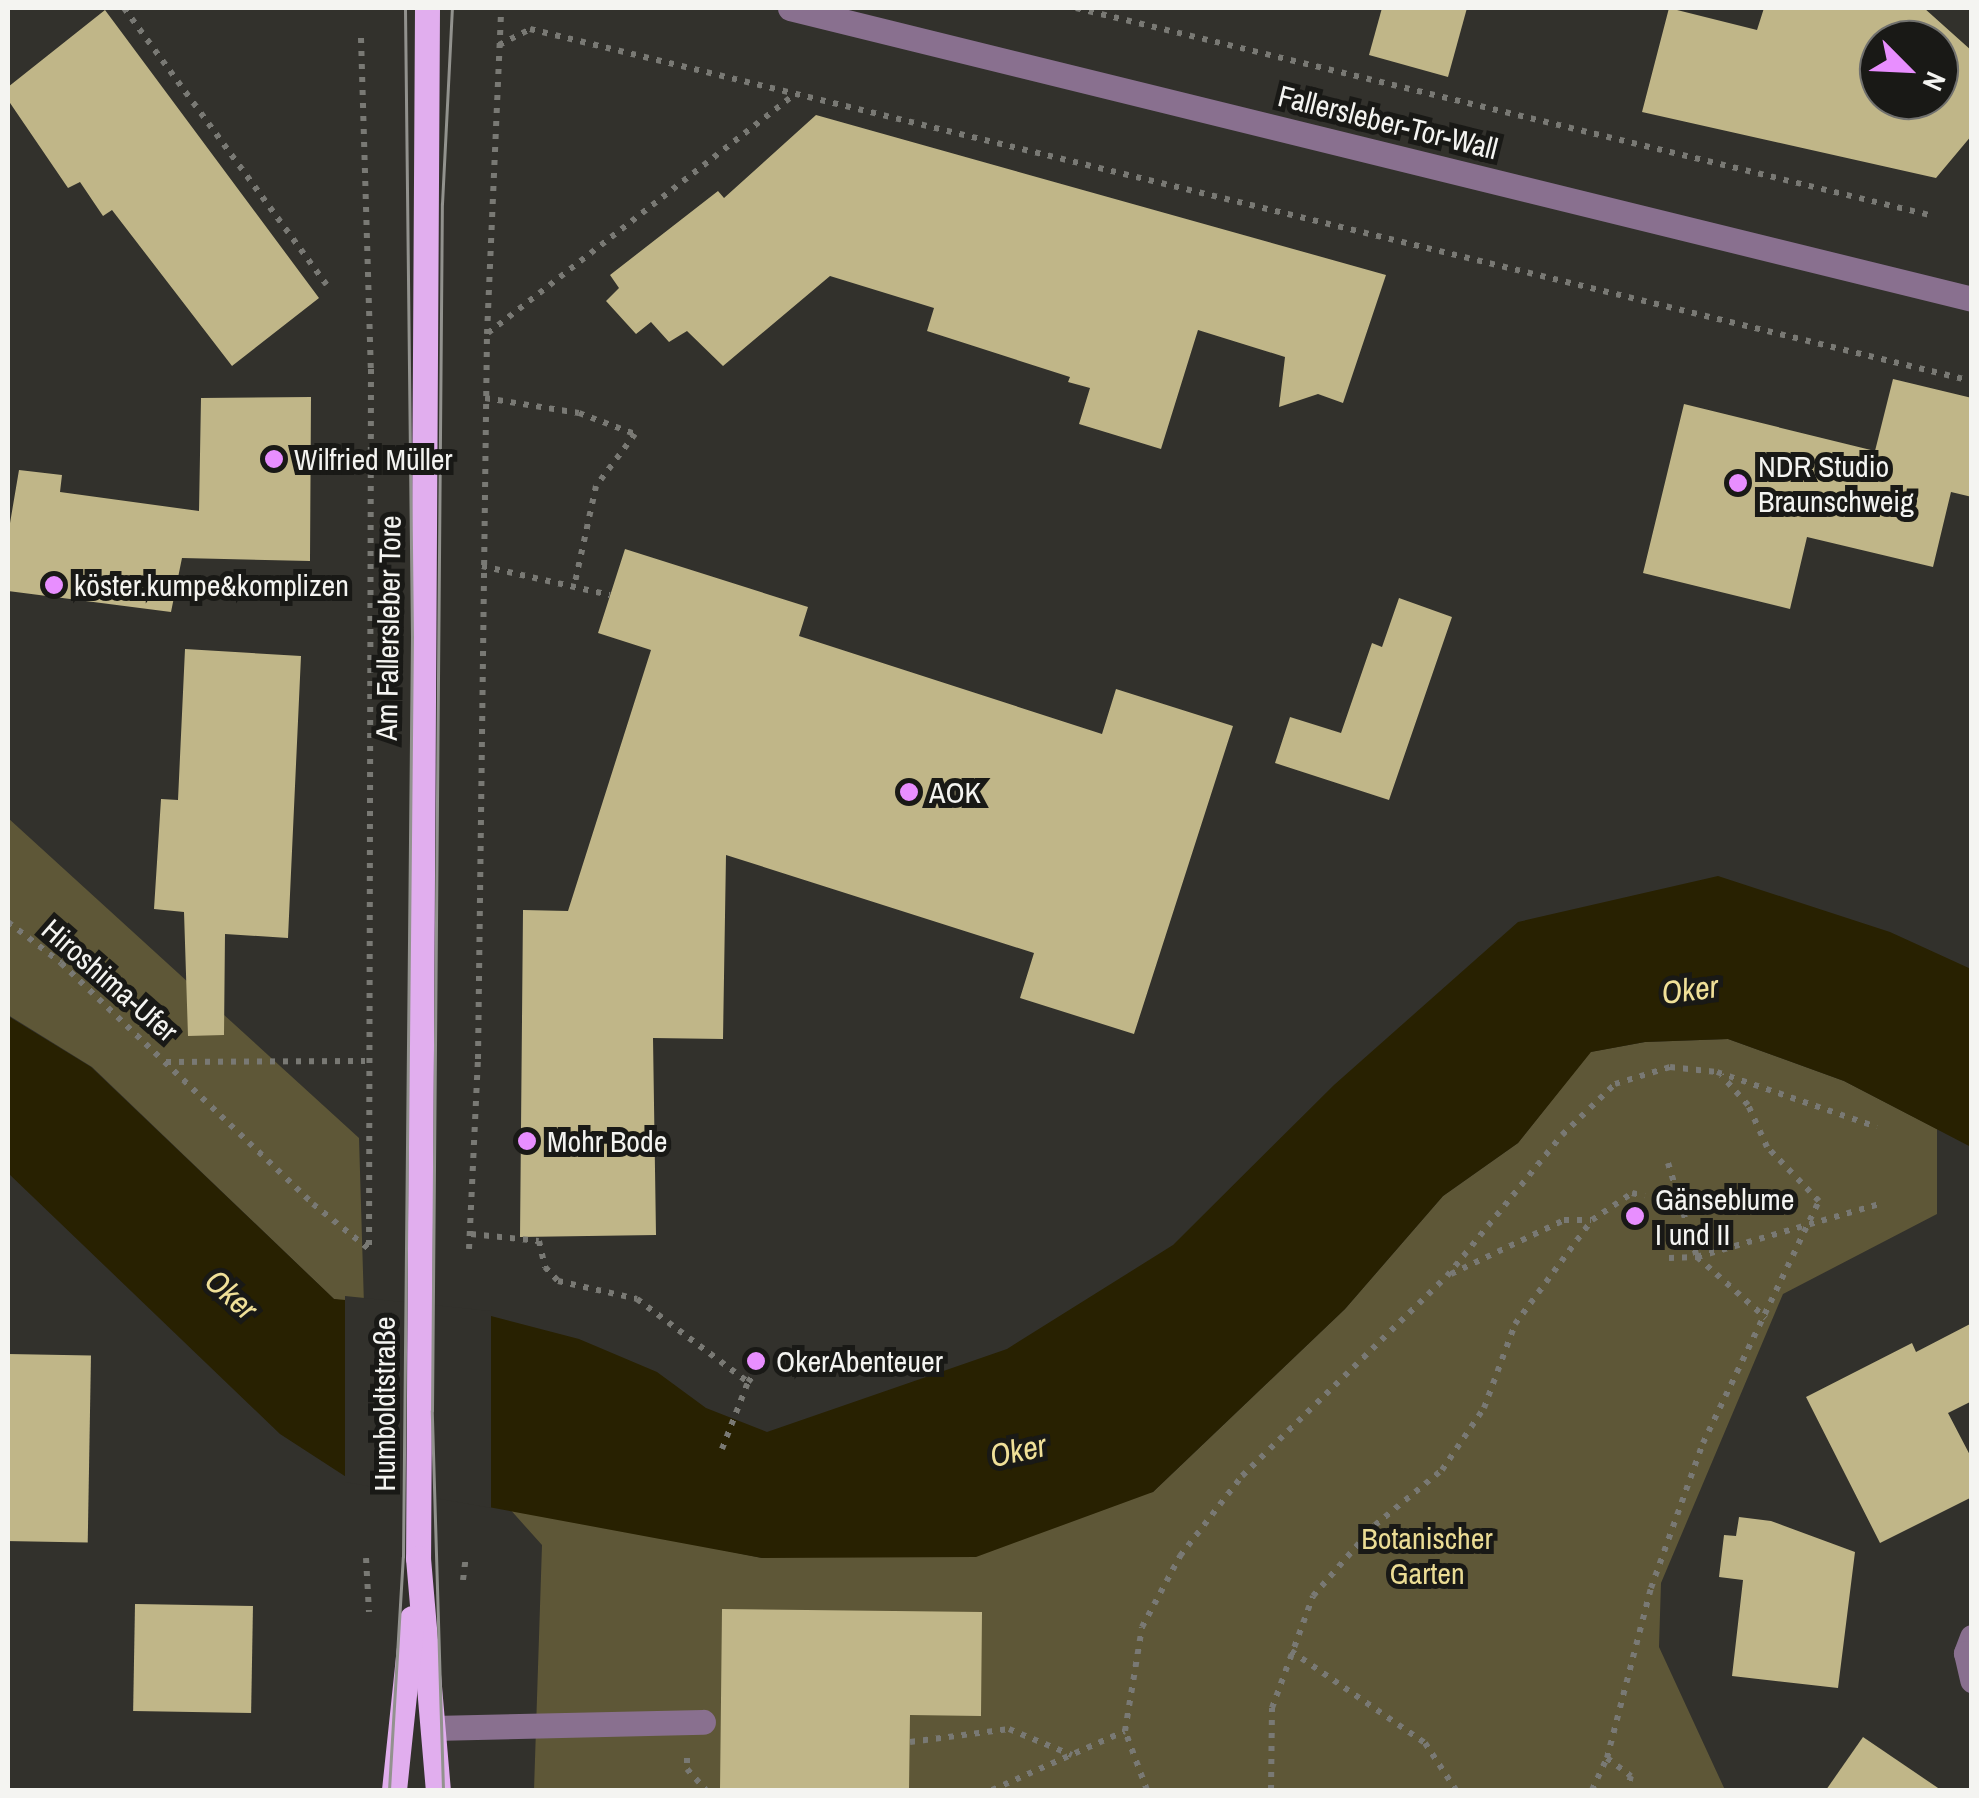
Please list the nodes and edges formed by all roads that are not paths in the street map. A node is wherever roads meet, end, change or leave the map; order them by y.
1 (427, 8) edge
2 (790, 8) edge
3 (1968, 294) edge
4 (416, 1249) joint
5 (418, 1558) junction
6 (1972, 1637) edge
7 (1972, 1680) edge
8 (703, 1722) dead end
9 (434, 1728) junction
10 (394, 1790) edge
11 (438, 1790) edge

1 - 4 main road, Am Fallersleber Tore
2 - 3 street, Fallersleber-Tor-Wall
4 - 5 main road, Humboldtstraße
5 - 9 main road, Humboldtstraße
5 - 10 main road, Humboldtstraße
6 - 7 street
8 - 9 street
9 - 11 main road, Humboldtstraße

